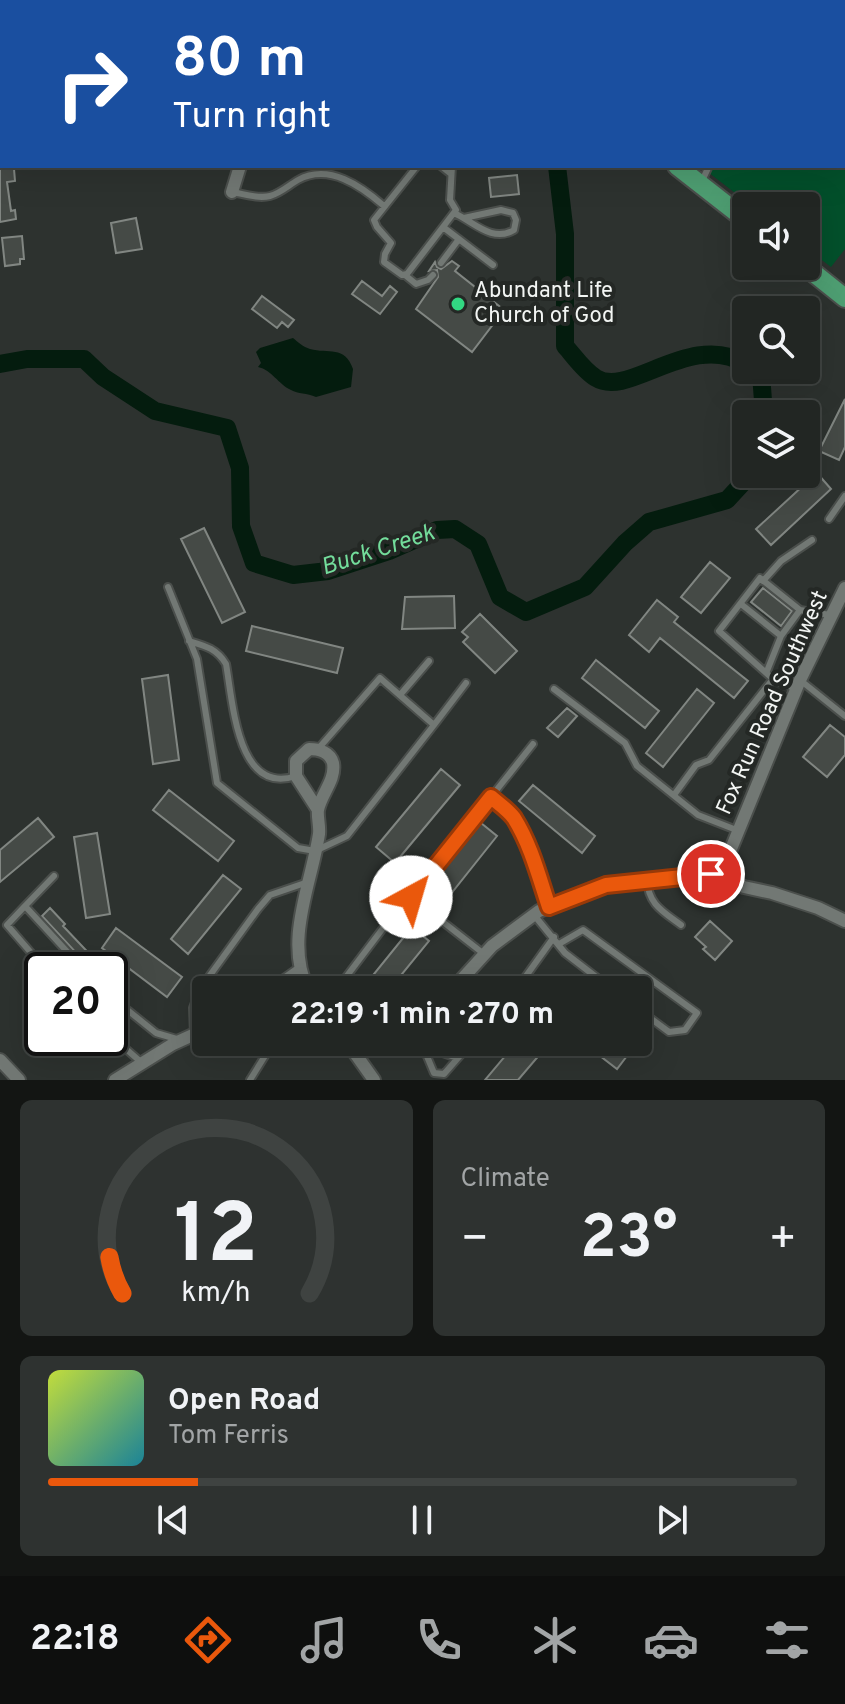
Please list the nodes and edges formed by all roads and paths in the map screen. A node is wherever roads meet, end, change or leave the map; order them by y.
1 (239, 168) edge
2 (415, 168) edge
3 (680, 168) edge
4 (708, 168) edge
5 (451, 170) edge
6 (701, 185) junction
7 (232, 192) joint
8 (384, 206) junction
9 (732, 209) edge
10 (454, 213) junction
11 (464, 218) junction
12 (443, 227) junction
13 (459, 239) junction
14 (441, 263) dead end
15 (493, 265) dead end
16 (405, 275) junction
17 (433, 275) dead end
18 (820, 278) edge
19 (845, 298) edge
20 (845, 496) edge
21 (829, 519) dead end
22 (812, 540) dead end
23 (763, 581) junction
24 (168, 587) dead end
25 (845, 588) edge
26 (741, 604) junction
27 (800, 610) junction
28 (831, 616) junction
29 (781, 636) junction
30 (189, 641) junction
31 (429, 661) dead end
32 (767, 671) junction
33 (773, 679) junction
34 (466, 683) dead end
35 (798, 685) junction
36 (554, 689) dead end
37 (400, 695) junction
38 (845, 716) edge
39 (434, 725) junction
40 (533, 744) dead end
41 (318, 749) junction
42 (296, 776) junction
43 (674, 795) junction
44 (491, 797) junction
45 (318, 810) junction
46 (739, 831) junction
47 (315, 851) junction
48 (711, 874) junction
49 (54, 876) dead end
50 (647, 879) junction
51 (309, 882) junction
52 (25, 906) junction
53 (549, 907) junction
54 (393, 915) dead end
55 (534, 915) junction
56 (845, 921) edge
57 (681, 925) dead end
58 (556, 941) junction
59 (30, 952) edge
60 (67, 952) edge
61 (484, 954) junction
62 (299, 971) junction
63 (209, 976) edge
64 (292, 976) edge
65 (301, 976) edge
66 (347, 976) edge
67 (464, 976) edge
68 (527, 976) edge
69 (595, 976) edge
70 (646, 976) edge
71 (652, 980) edge
72 (128, 1010) edge
73 (652, 1019) edge
74 (192, 1035) edge
75 (181, 1041) junction
76 (128, 1051) edge
77 (265, 1056) edge
78 (358, 1056) edge
79 (427, 1056) edge
80 (452, 1056) edge
81 (457, 1058) joint
82 (0, 1060) edge
83 (142, 1063) junction
84 (436, 1077) edge
85 (123, 1078) edge
86 (19, 1080) edge
87 (250, 1080) edge
88 (374, 1080) edge

1 - 7 street
2 - 8 lane
3 - 6 main road
4 - 6 lane
5 - 10 lane
6 - 9 main road
7 - 8 lane
8 - 16 lane
10 - 11 lane
10 - 12 lane
11 - 11 lane
12 - 13 lane
12 - 16 lane
13 - 14 lane
13 - 15 lane
16 - 17 lane
18 - 19 main road
20 - 21 lane
22 - 23 lane
23 - 26 lane
23 - 27 lane
24 - 30 lane
25 - 28 street, Fox Run Road Southwest
26 - 29 lane
26 - 32 lane
27 - 28 lane
27 - 29 lane
28 - 35 street, Fox Run Road Southwest
29 - 32 lane
30 - 42 lane
30 - 47 lane
31 - 37 lane
32 - 33 lane
33 - 35 lane
33 - 43 lane
34 - 39 lane
35 - 38 lane
35 - 46 street, Fox Run Road Southwest
36 - 43 lane
37 - 39 lane
37 - 41 lane
39 - 47 lane
40 - 44 lane
41 - 42 street
41 - 45 street
42 - 45 street
43 - 46 lane
44 - 53 lane
44 - 61 lane
45 - 47 street
46 - 48 street, Fox Run Road Southwest
47 - 51 street
48 - 50 street
48 - 56 street
49 - 52 lane
50 - 53 street
50 - 57 lane
51 - 62 street
51 - 63 lane
52 - 59 lane
52 - 60 lane
53 - 55 street
54 - 66 lane
55 - 58 lane
55 - 61 street
58 - 68 lane
58 - 69 lane
58 - 70 lane
61 - 67 street
62 - 64 street
62 - 65 street
71 - 73 lane
72 - 75 lane
74 - 75 street
75 - 83 street
76 - 83 lane
77 - 87 lane
78 - 88 street
79 - 84 lane
80 - 81 lane
81 - 84 lane
82 - 86 street
83 - 85 street

